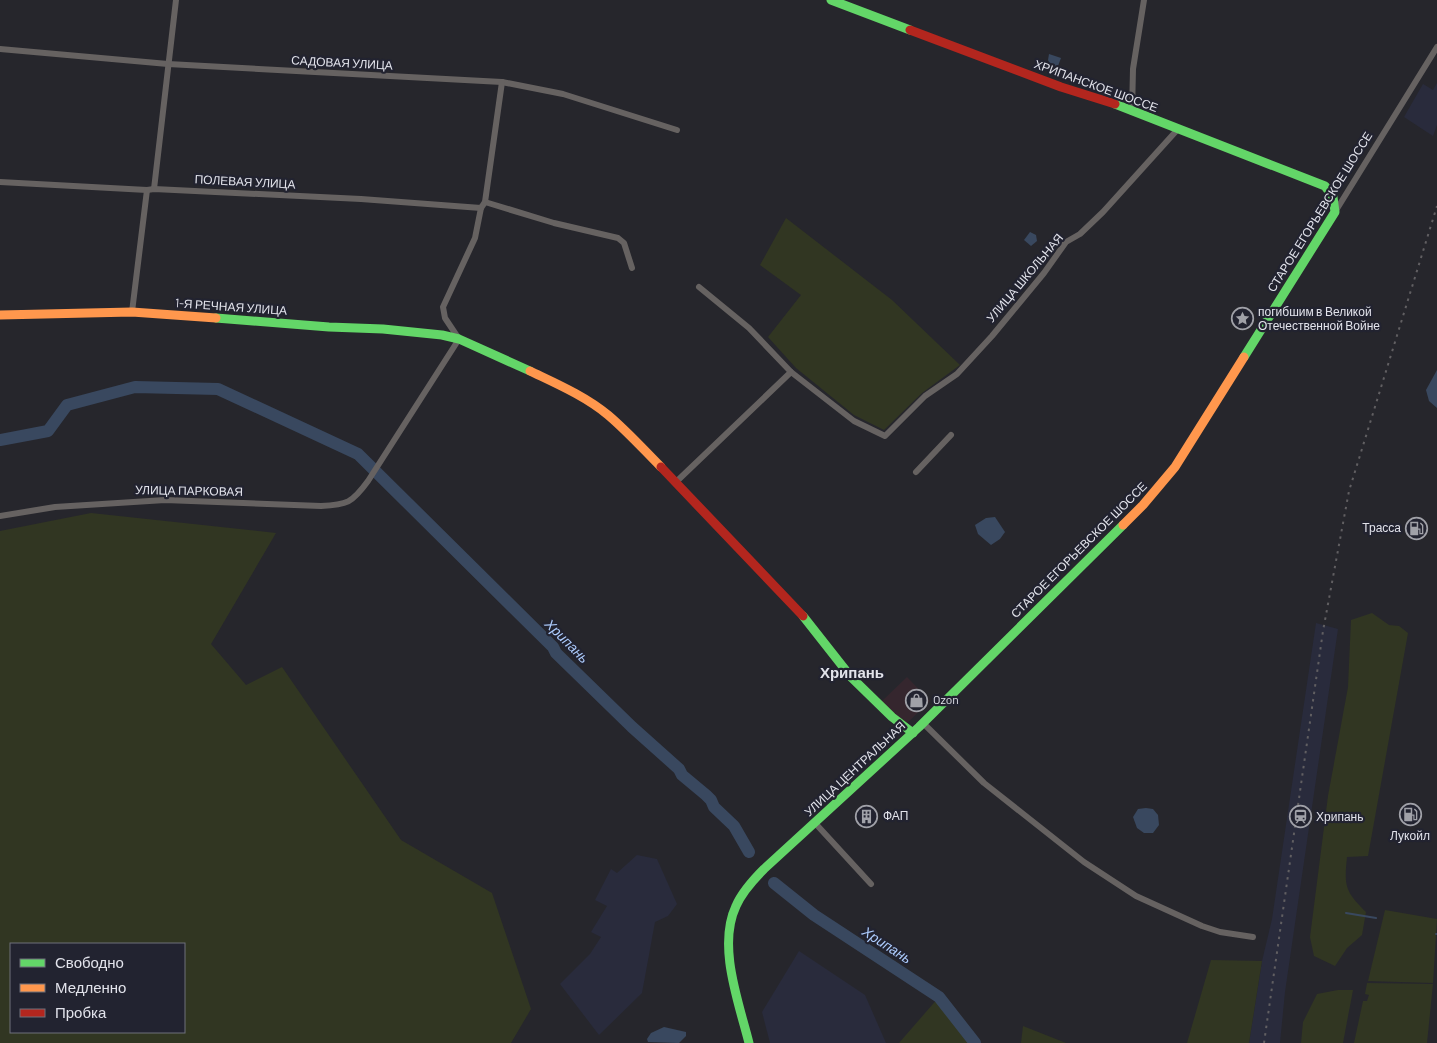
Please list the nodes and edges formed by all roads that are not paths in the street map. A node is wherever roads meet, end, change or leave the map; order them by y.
1 (176, 0) edge
2 (831, 0) edge
3 (1144, 0) edge
4 (1437, 47) edge
5 (0, 49) edge
6 (168, 64) junction
7 (502, 82) junction
8 (1132, 112) junction
9 (1178, 129) junction
10 (677, 130) dead end
11 (0, 182) edge
12 (151, 190) junction
13 (483, 205) junction
14 (1335, 212) junction
15 (632, 268) dead end
16 (699, 287) dead end
17 (132, 312) junction
18 (0, 315) edge
19 (459, 339) junction
20 (791, 372) junction
21 (951, 436) dead end
22 (916, 472) dead end
23 (676, 482) junction
24 (0, 516) edge
25 (923, 722) junction
26 (913, 733) junction
27 (815, 824) junction
28 (872, 884) dead end
29 (1253, 937) dead end
30 (750, 1043) edge

1 - 6 street
2 - 8 main road, ХРИПАНСКОЕ ШОССЕ
3 - 8 street
4 - 14 street, СТАРОЕ ЕГОРЬЕВСКОЕ ШОССЕ
5 - 6 street, САДОВАЯ УЛИЦА
6 - 7 street, САДОВАЯ УЛИЦА
6 - 12 street
7 - 10 street, САДОВАЯ УЛИЦА
7 - 13 street
8 - 9 main road, ХРИПАНСКОЕ ШОССЕ
9 - 14 main road, ХРИПАНСКОЕ ШОССЕ
9 - 20 street, УЛИЦА ШКОЛЬНАЯ
11 - 12 street, ПОЛЕВАЯ УЛИЦА
12 - 13 street, ПОЛЕВАЯ УЛИЦА
12 - 17 street
13 - 15 street, ПОЛЕВАЯ УЛИЦА
13 - 19 street
14 - 25 main road, СТАРОЕ ЕГОРЬЕВСКОЕ ШОССЕ
16 - 20 street
17 - 18 main road, 1-Я РЕЧНАЯ УЛИЦА
17 - 19 main road, 1-Я РЕЧНАЯ УЛИЦА
19 - 23 main road, 1-Я РЕЧНАЯ УЛИЦА
19 - 24 street, УЛИЦА ПАРКОВАЯ
20 - 23 street
21 - 22 street
23 - 26 main road, 1-Я РЕЧНАЯ УЛИЦА
25 - 26 main road, УЛИЦА ЦЕНТРАЛЬНАЯ
25 - 29 street
26 - 27 main road, УЛИЦА ЦЕНТРАЛЬНАЯ
27 - 28 street
27 - 30 main road, УЛИЦА ЦЕНТРАЛЬНАЯ

